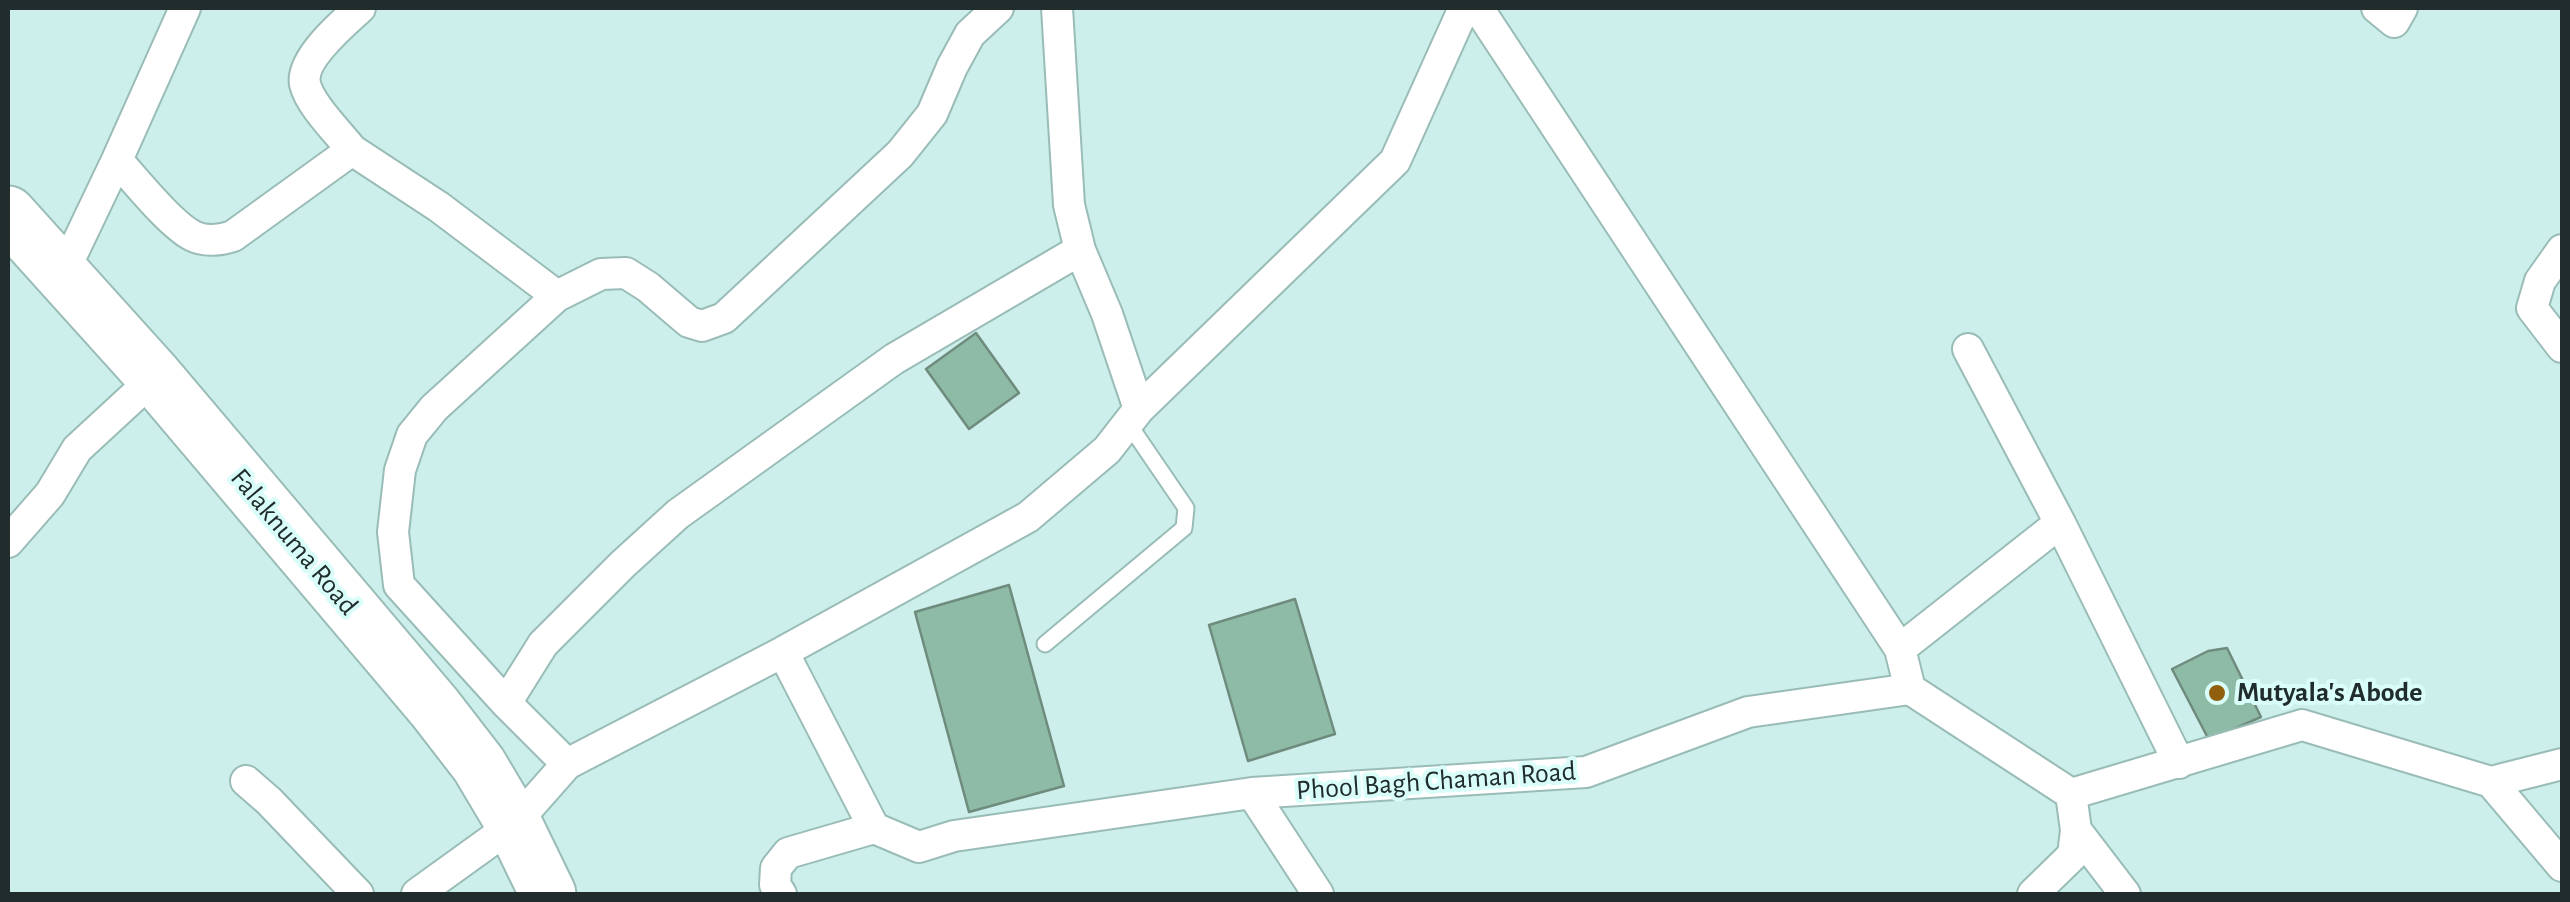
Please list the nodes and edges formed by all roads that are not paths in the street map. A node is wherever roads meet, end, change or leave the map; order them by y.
1 (185, 8) edge
2 (360, 8) edge
3 (998, 8) edge
4 (1057, 8) edge
5 (1464, 8) edge
6 (1478, 8) edge
7 (2377, 8) edge
8 (2402, 8) edge
9 (352, 150) junction
10 (118, 160) junction
11 (8, 214) edge
12 (1080, 250) junction
13 (2562, 250) edge
14 (63, 273) junction
15 (557, 296) junction
16 (2562, 347) edge
17 (1968, 349) dead end
18 (155, 377) junction
19 (1133, 416) junction
20 (2060, 523) junction
21 (8, 542) edge
22 (1045, 644) dead end
23 (1900, 650) junction
24 (783, 652) junction
25 (1910, 689) junction
26 (506, 703) junction
27 (2179, 763) junction
28 (568, 764) junction
29 (2562, 764) edge
30 (246, 781) dead end
31 (2491, 782) junction
32 (1252, 793) junction
33 (2071, 794) junction
34 (514, 824) junction
35 (874, 828) junction
36 (2076, 830) junction
37 (2562, 866) edge
38 (358, 894) edge
39 (417, 894) edge
40 (548, 894) edge
41 (781, 894) edge
42 (1318, 894) edge
43 (2033, 894) edge
44 (2125, 894) edge

1 - 10 street
2 - 9 street
3 - 15 street
4 - 12 street
5 - 19 street
6 - 23 street
7 - 8 street
9 - 10 street
9 - 15 street
10 - 14 street
11 - 14 highway, Falaknuma Road
12 - 19 street
12 - 26 street
13 - 16 street
14 - 18 highway, Falaknuma Road
15 - 26 street
17 - 20 street
18 - 21 street
18 - 34 highway, Falaknuma Road
19 - 22 lane
19 - 24 street
20 - 23 street
20 - 27 street
23 - 25 street
24 - 28 street
24 - 35 street
25 - 32 street, Phool Bagh Chaman Road
25 - 33 street
26 - 28 street
27 - 31 street
27 - 33 street
28 - 34 street
29 - 31 street
30 - 38 street
31 - 37 street
32 - 35 street, Phool Bagh Chaman Road
32 - 42 street
33 - 36 street
34 - 39 street
34 - 40 highway, Falaknuma Road
35 - 41 street
36 - 43 street
36 - 44 street

